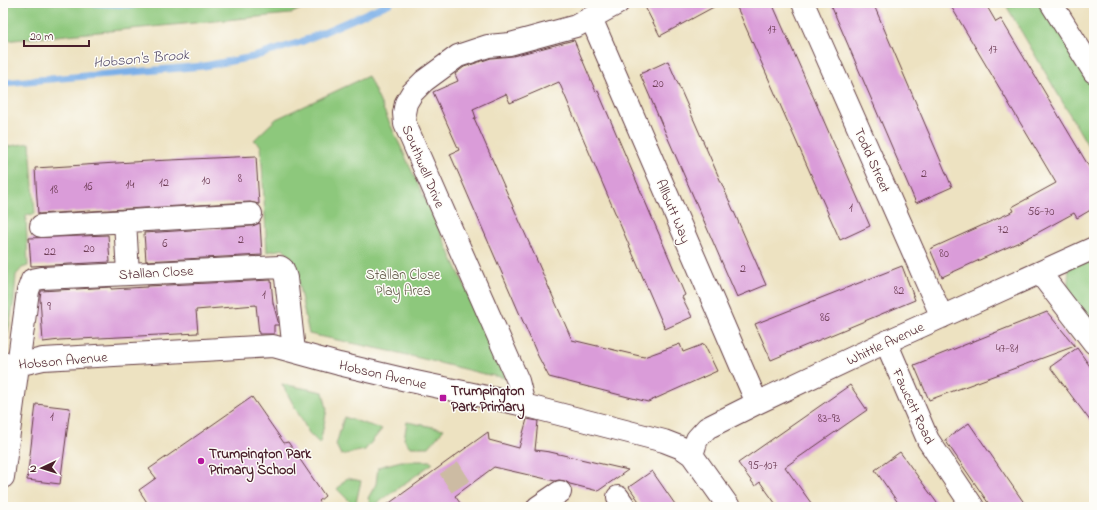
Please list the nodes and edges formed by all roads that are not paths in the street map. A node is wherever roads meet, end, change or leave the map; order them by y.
1 (618, 3) edge
2 (803, 3) edge
3 (1051, 3) edge
4 (591, 18) junction
5 (1094, 72) edge
6 (251, 214) dead end
7 (125, 221) junction
8 (41, 226) dead end
9 (1094, 248) edge
10 (128, 273) junction
11 (1040, 273) junction
12 (942, 317) junction
13 (886, 342) junction
14 (1094, 343) edge
15 (294, 351) junction
16 (10, 364) edge
17 (757, 403) junction
18 (524, 405) junction
19 (692, 455) junction
20 (3, 477) edge
21 (560, 492) dead end
22 (538, 507) edge
23 (728, 507) edge
24 (973, 507) edge

1 - 4 street, Southwell Drive
2 - 12 street, Todd Street
3 - 5 street
4 - 17 street, Allbutt Way
4 - 18 street, Southwell Drive
6 - 7 street
7 - 8 street
7 - 10 street
9 - 11 street, Whittle Avenue
10 - 15 street, Stallan Close
10 - 16 street, Stallan Close
11 - 12 street, Whittle Avenue
11 - 14 street
12 - 13 street, Whittle Avenue
13 - 17 street, Whittle Avenue
13 - 24 street, Fawcett Road
15 - 16 street, Hobson Avenue
15 - 18 street, Hobson Avenue
16 - 20 street
17 - 19 street, Whittle Avenue
18 - 19 street, Hobson Avenue
19 - 23 street, Hobson Avenue
21 - 22 street

